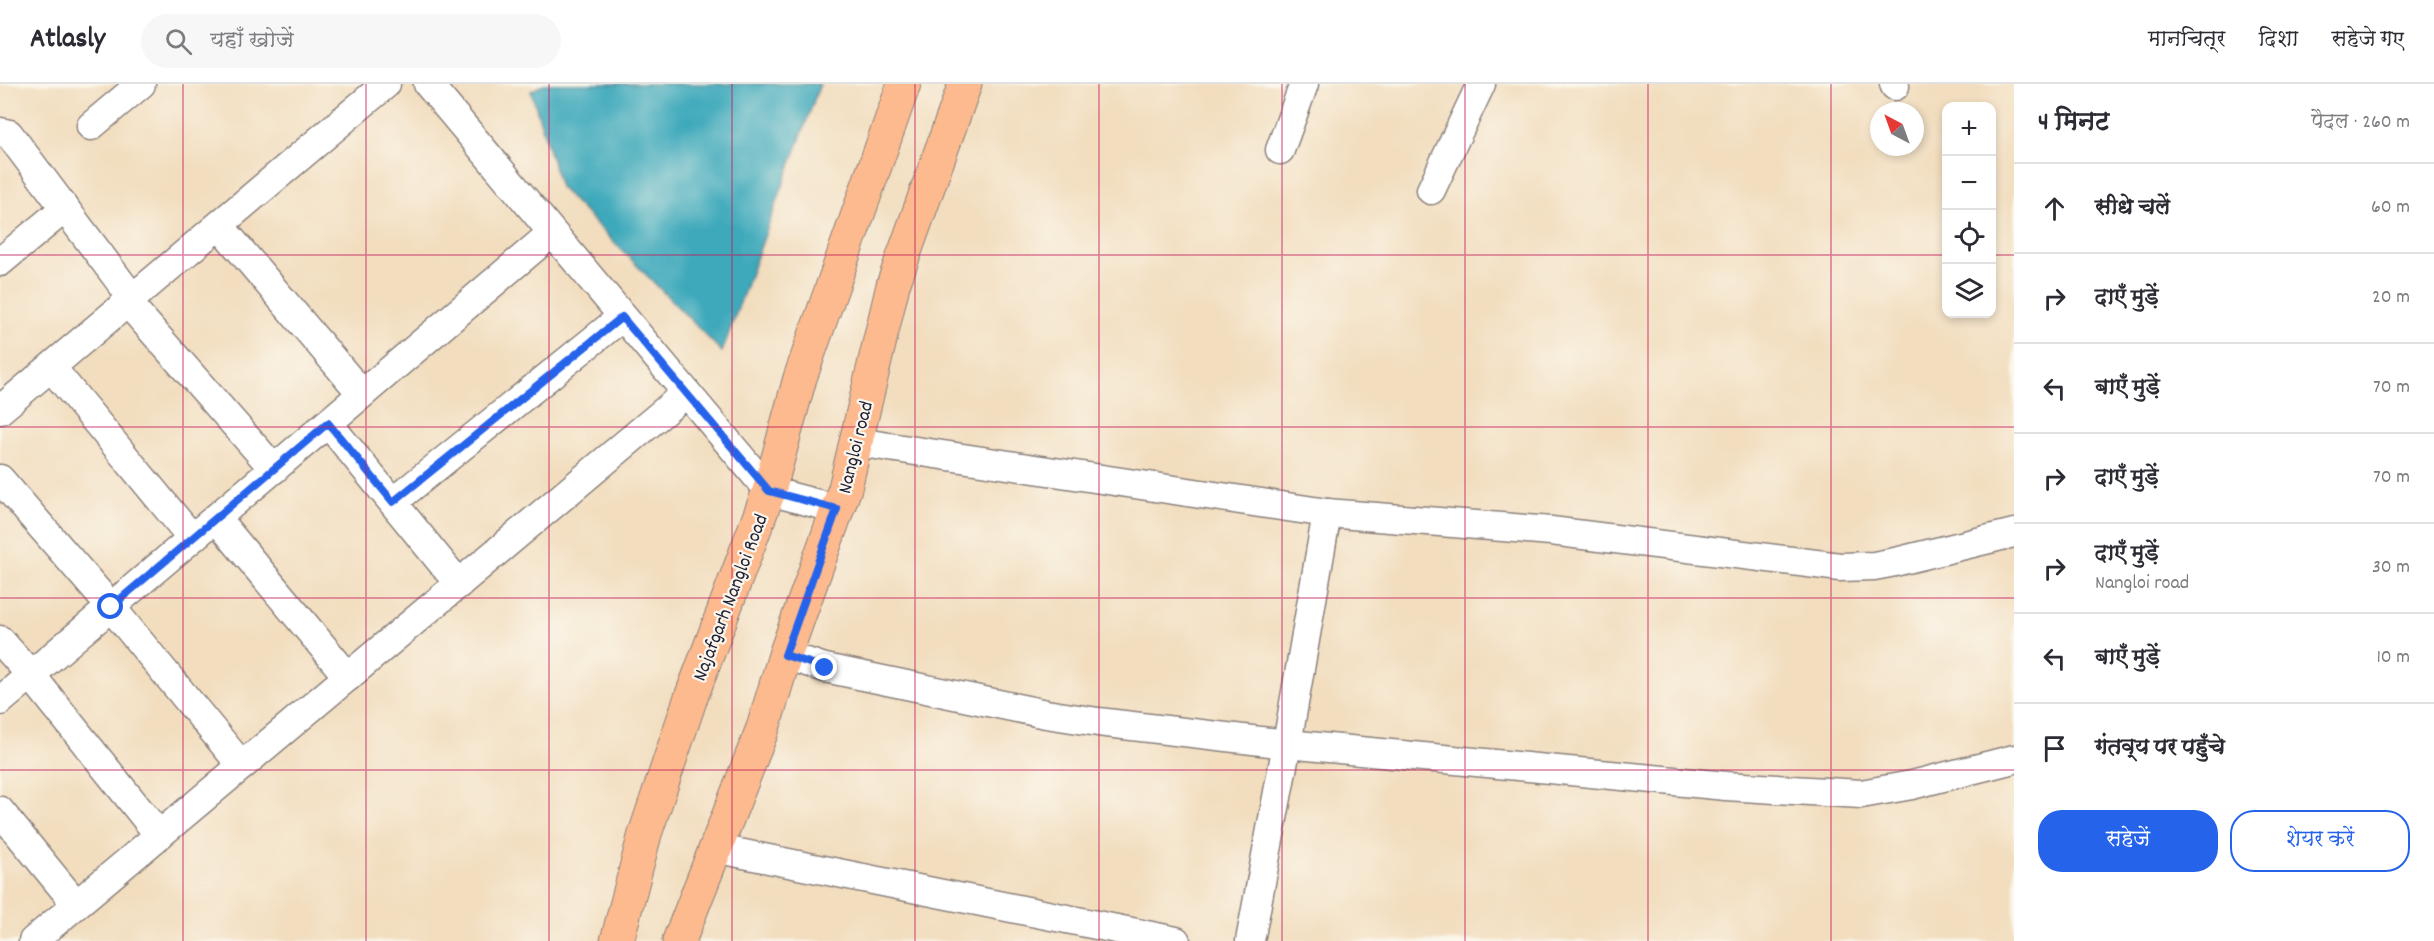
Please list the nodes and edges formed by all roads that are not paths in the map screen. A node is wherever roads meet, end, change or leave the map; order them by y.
1 (141, 84) edge
2 (386, 84) edge
3 (428, 84) edge
4 (903, 84) edge
5 (965, 84) edge
6 (1304, 84) edge
7 (1480, 84) edge
8 (91, 126) dead end
9 (0, 132) edge
10 (1280, 150) dead end
11 (1431, 190) dead end
12 (65, 208) junction
13 (220, 226) junction
14 (552, 233) junction
15 (0, 262) edge
16 (126, 295) junction
17 (622, 317) junction
18 (51, 367) junction
19 (686, 393) junction
20 (362, 394) junction
21 (0, 410) edge
22 (328, 423) junction
23 (856, 442) junction
24 (274, 469) junction
25 (0, 479) edge
26 (769, 491) junction
27 (393, 502) junction
28 (837, 509) junction
29 (1327, 513) junction
30 (216, 518) junction
31 (2014, 533) edge
32 (192, 538) junction
33 (459, 584) junction
34 (111, 607) junction
35 (0, 640) edge
36 (785, 655) junction
37 (31, 675) junction
38 (348, 677) junction
39 (0, 701) edge
40 (1287, 744) junction
41 (2014, 759) edge
42 (242, 766) junction
43 (0, 811) edge
44 (159, 835) junction
45 (714, 848) junction
46 (76, 904) junction
47 (33, 941) edge
48 (617, 941) edge
49 (679, 941) edge
50 (1176, 941) edge
51 (1250, 941) edge

1 - 8 street
2 - 13 street
3 - 14 street
4 - 26 main road, Najafgarh Nangloi Road
5 - 23 main road, Nangloi road
6 - 10 street
7 - 11 street
9 - 12 street
12 - 15 street
12 - 16 street
13 - 16 street
13 - 20 street
14 - 17 street
14 - 20 street
16 - 18 street
16 - 24 street
17 - 19 street
17 - 27 street
18 - 21 street
18 - 32 street
19 - 26 street
19 - 33 street
20 - 22 street
22 - 24 street
22 - 27 street
23 - 28 main road, Nangloi road
23 - 29 street
24 - 30 street
25 - 34 street
26 - 28 street
26 - 48 main road, Najafgarh Nangloi Road
27 - 33 street
28 - 36 main road, Nangloi road
29 - 31 street
29 - 40 street
30 - 32 street
30 - 38 street
32 - 34 street
33 - 38 street
34 - 37 street
34 - 42 street
35 - 37 street
36 - 40 street
36 - 45 main road, Nangloi road
37 - 39 street
37 - 44 street
38 - 42 street
40 - 41 street
40 - 51 street
42 - 44 street
43 - 46 street
44 - 46 street
45 - 49 main road, Nangloi road
45 - 50 street
46 - 47 street

